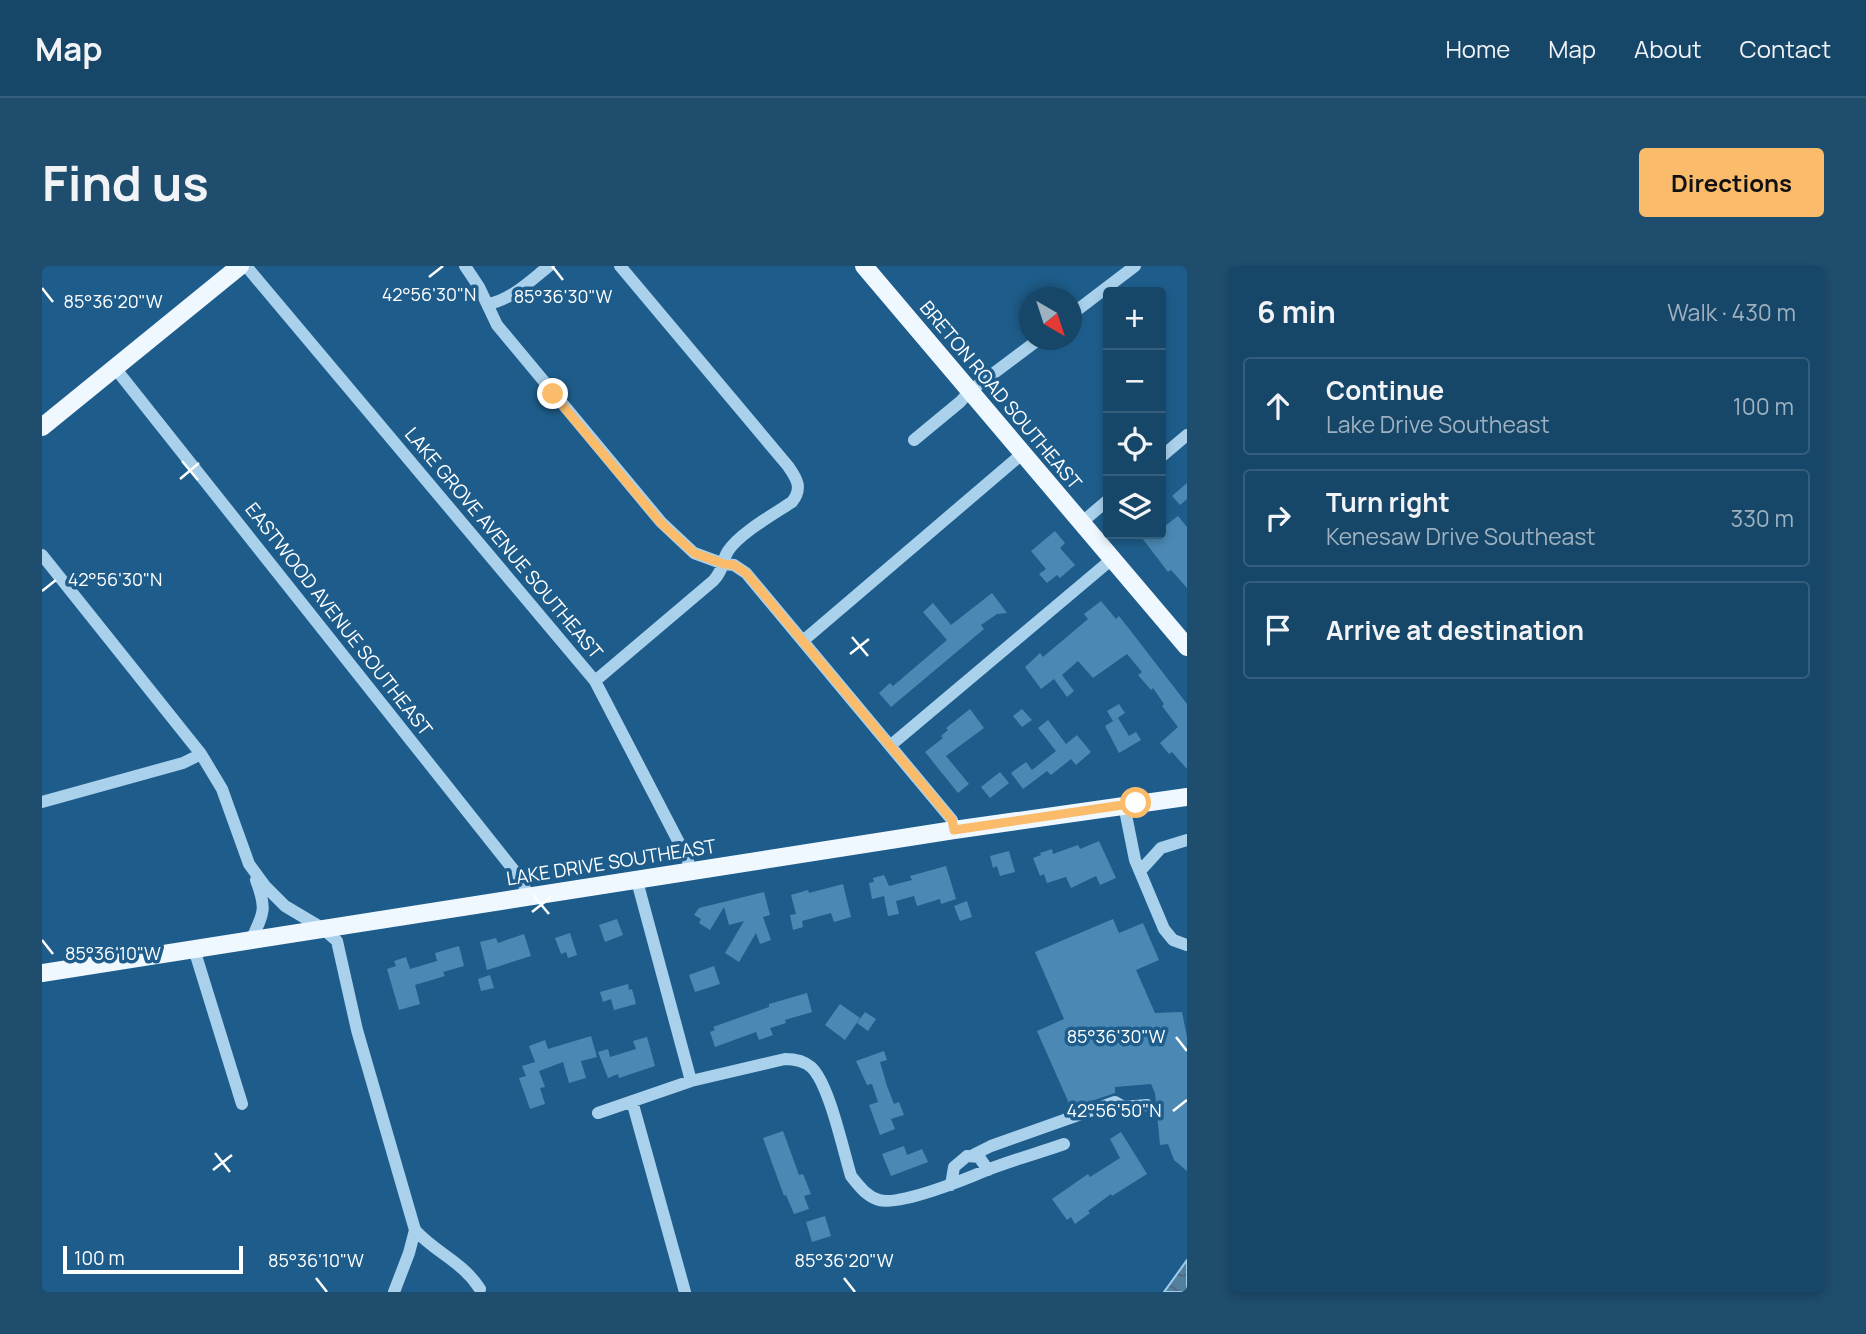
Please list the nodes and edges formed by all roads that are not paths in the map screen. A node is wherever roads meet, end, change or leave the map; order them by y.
1 (240, 266) edge
2 (246, 266) edge
3 (465, 266) edge
4 (549, 266) edge
5 (620, 266) edge
6 (864, 266) edge
7 (1135, 266) edge
8 (488, 304) junction
9 (1082, 306) edge
10 (1025, 350) edge
11 (115, 368) junction
12 (970, 391) junction
13 (42, 427) edge
14 (1187, 435) edge
15 (914, 440) dead end
16 (1166, 453) edge
17 (1023, 454) junction
18 (1103, 504) edge
19 (1081, 523) junction
20 (42, 555) edge
21 (1112, 559) junction
22 (724, 564) junction
23 (804, 640) junction
24 (1187, 647) edge
25 (595, 681) junction
26 (891, 745) junction
27 (201, 754) junction
28 (1187, 797) edge
29 (42, 802) edge
30 (1124, 805) junction
31 (954, 830) junction
32 (1187, 840) edge
33 (249, 864) junction
34 (1141, 870) junction
35 (689, 872) junction
36 (637, 880) junction
37 (526, 897) junction
38 (322, 928) junction
39 (251, 940) junction
40 (1187, 945) edge
41 (194, 948) junction
42 (42, 973) edge
43 (691, 1081) junction
44 (632, 1101) junction
45 (242, 1104) dead end
46 (1147, 1105) dead end
47 (598, 1113) dead end
48 (1064, 1144) dead end
49 (973, 1155) junction
50 (988, 1170) junction
51 (951, 1185) junction
52 (415, 1230) junction
53 (480, 1289) dead end
54 (394, 1292) edge
55 (685, 1292) edge

1 - 11 main road
2 - 25 street, LAKE GROVE AVENUE SOUTHEAST
3 - 8 street
4 - 8 street
5 - 22 street
6 - 12 main road, BRETON ROAD SOUTHEAST
7 - 9 street
8 - 22 street
10 - 12 street
11 - 13 main road
11 - 37 street, EASTWOOD AVENUE SOUTHEAST
12 - 15 street
12 - 17 main road, BRETON ROAD SOUTHEAST
14 - 16 street
17 - 19 main road, BRETON ROAD SOUTHEAST
17 - 23 street
18 - 19 street
19 - 21 main road, BRETON ROAD SOUTHEAST
20 - 27 street
21 - 24 main road, BRETON ROAD SOUTHEAST
21 - 26 street
22 - 23 street
22 - 25 street
23 - 26 street
25 - 35 street, LAKE GROVE AVENUE SOUTHEAST
26 - 31 street
27 - 29 street
27 - 33 street
28 - 30 main road, LAKE DRIVE SOUTHEAST
30 - 31 main road, LAKE DRIVE SOUTHEAST
30 - 34 street
31 - 35 main road, LAKE DRIVE SOUTHEAST
32 - 34 street
33 - 38 street
33 - 39 street
34 - 40 street
35 - 36 main road, LAKE DRIVE SOUTHEAST
36 - 37 main road, LAKE DRIVE SOUTHEAST
36 - 43 street
37 - 38 main road, LAKE DRIVE SOUTHEAST
38 - 39 main road, LAKE DRIVE SOUTHEAST
38 - 52 street
39 - 41 main road, LAKE DRIVE SOUTHEAST
41 - 42 main road, LAKE DRIVE SOUTHEAST
41 - 45 street
43 - 44 street
43 - 51 street
44 - 47 street
44 - 55 street
46 - 49 street
48 - 50 street
49 - 50 street
49 - 51 street
50 - 51 street
52 - 53 street
52 - 54 street

